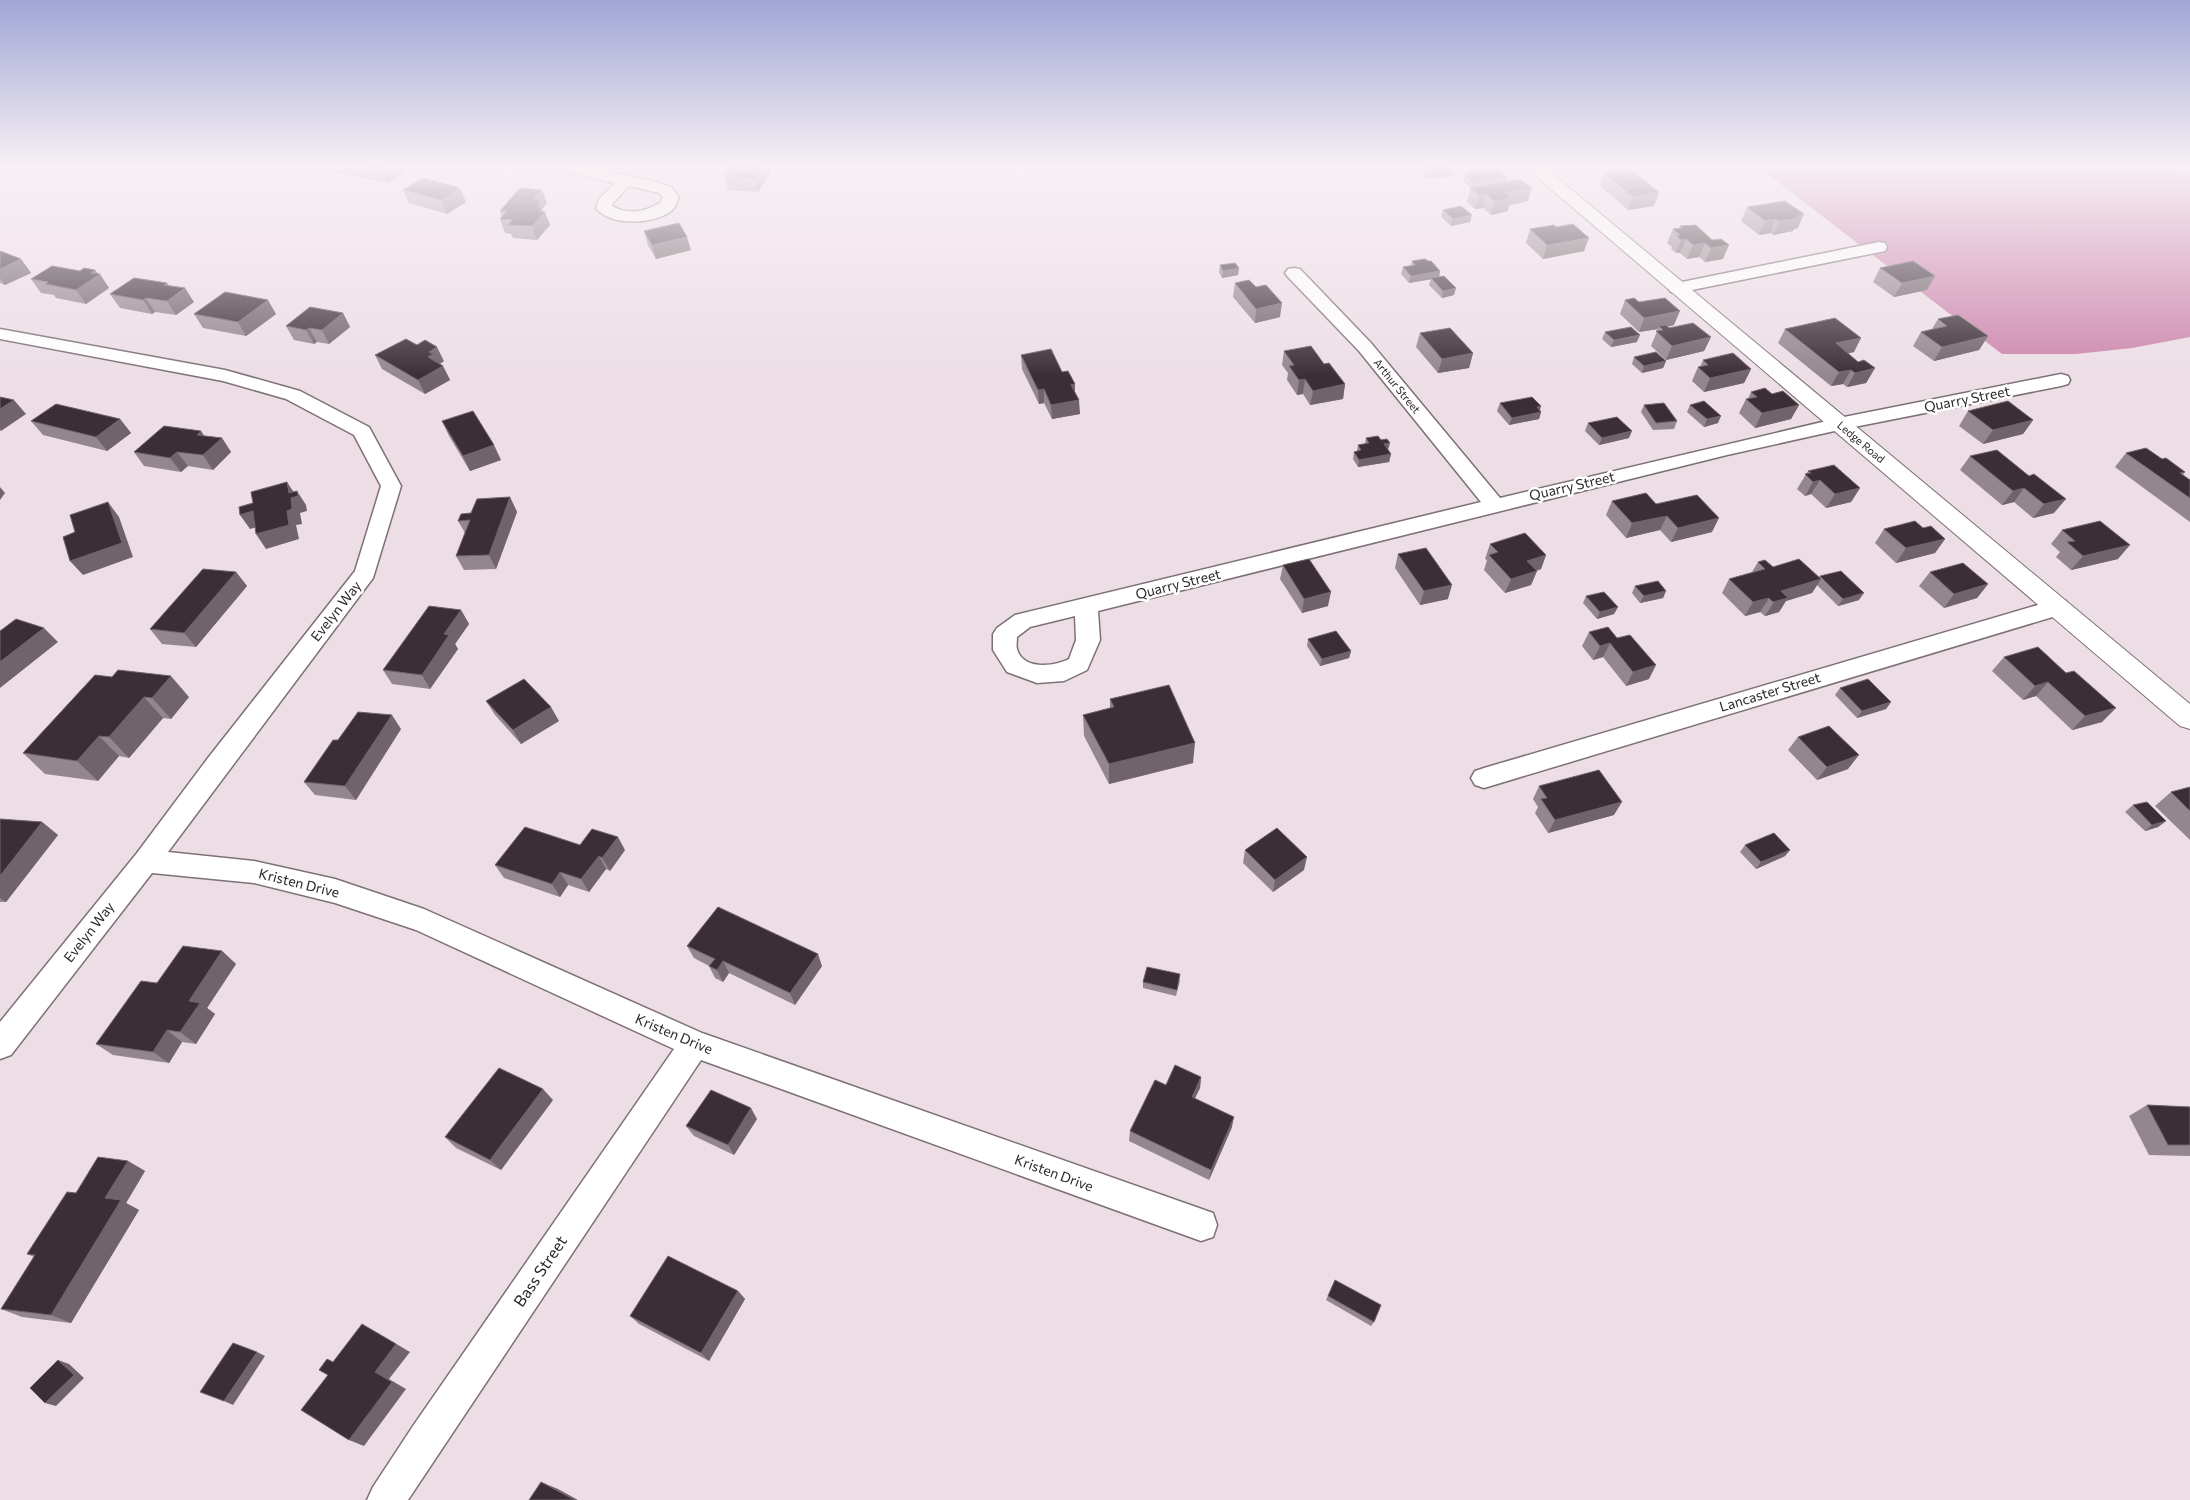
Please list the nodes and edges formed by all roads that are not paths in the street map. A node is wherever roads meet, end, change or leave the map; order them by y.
1 (1615, 236) edge
2 (1879, 247) dead end
3 (1294, 273) dead end
4 (1677, 288) junction
5 (0, 334) edge
6 (2060, 380) dead end
7 (1839, 424) junction
8 (1495, 505) junction
9 (1086, 606) dead end
10 (2058, 607) junction
11 (2190, 719) edge
12 (1484, 778) dead end
13 (146, 861) junction
14 (695, 1044) junction
15 (0, 1045) edge
16 (1201, 1225) dead end
17 (386, 1500) edge

1 - 4 street, Ledge Road
2 - 4 street
3 - 8 street, Arthur Street
4 - 7 street, Ledge Road
5 - 13 street, Evelyn Way
6 - 7 street, Quarry Street
7 - 8 street, Quarry Street
7 - 10 street, Ledge Road
8 - 9 street, Quarry Street
10 - 11 street, Ledge Road
10 - 12 street, Lancaster Street
13 - 14 street, Kristen Drive
13 - 15 street, Evelyn Way
14 - 16 street, Kristen Drive
14 - 17 street, Bass Street

